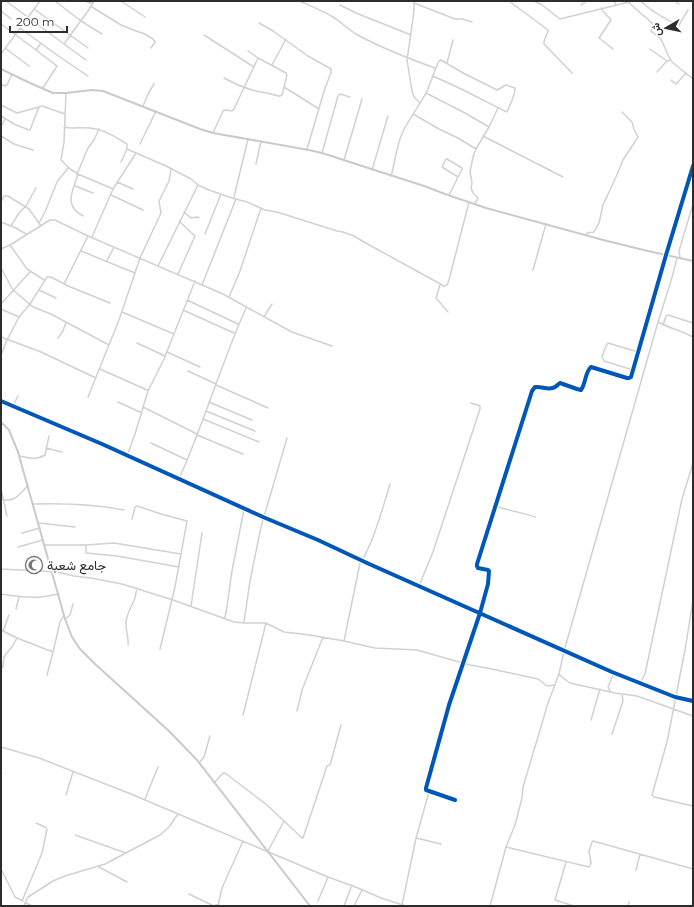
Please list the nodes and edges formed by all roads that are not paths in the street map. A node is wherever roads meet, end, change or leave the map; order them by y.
1 (6, 1) edge
2 (40, 1) edge
3 (54, 1) edge
4 (85, 1) edge
5 (95, 1) edge
6 (121, 1) edge
7 (300, 1) edge
8 (509, 1) edge
9 (534, 1) edge
10 (587, 1) edge
11 (614, 1) edge
12 (641, 1) edge
13 (675, 1) edge
14 (93, 2) junction
15 (414, 2) edge
16 (630, 2) edge
17 (581, 4) dead end
18 (679, 4) dead end
19 (340, 5) dead end
20 (616, 5) junction
21 (91, 6) junction
22 (601, 8) junction
23 (34, 9) junction
24 (688, 10) dead end
25 (1, 11) edge
26 (28, 17) junction
27 (145, 17) dead end
28 (11, 19) dead end
29 (82, 21) junction
30 (472, 22) dead end
31 (259, 23) dead end
32 (1, 24) edge
33 (20, 28) junction
34 (15, 34) junction
35 (102, 34) dead end
36 (204, 35) dead end
37 (411, 35) junction
38 (71, 36) junction
39 (286, 39) junction
40 (453, 40) dead end
41 (41, 44) junction
42 (64, 44) junction
43 (5, 48) junction
44 (88, 48) dead end
45 (151, 48) dead end
46 (650, 48) dead end
47 (613, 49) dead end
48 (36, 50) junction
49 (248, 51) dead end
50 (1, 54) edge
51 (407, 57) junction
52 (258, 58) junction
53 (86, 60) dead end
54 (671, 60) junction
55 (667, 61) junction
56 (447, 63) junction
57 (272, 65) junction
58 (29, 66) dead end
59 (254, 67) junction
60 (436, 68) junction
61 (1, 69) edge
62 (657, 72) dead end
63 (572, 73) dead end
64 (686, 73) junction
65 (12, 74) junction
66 (88, 76) dead end
67 (432, 76) junction
68 (224, 78) dead end
69 (693, 79) edge
70 (671, 80) dead end
71 (1, 84) edge
72 (154, 84) dead end
73 (244, 87) junction
74 (284, 87) junction
75 (43, 89) junction
76 (66, 93) junction
77 (426, 93) junction
78 (350, 97) dead end
79 (362, 99) dead end
80 (420, 103) junction
81 (1, 105) edge
82 (143, 106) junction
83 (39, 107) junction
84 (498, 108) junction
85 (319, 109) junction
86 (156, 111) junction
87 (622, 112) dead end
88 (65, 114) junction
89 (413, 114) junction
90 (1, 116) edge
91 (388, 116) dead end
92 (5, 119) junction
93 (1, 126) edge
94 (64, 127) junction
95 (489, 127) junction
96 (99, 129) junction
97 (213, 133) junction
98 (1, 136) edge
99 (483, 136) junction
100 (248, 139) junction
101 (261, 141) junction
102 (140, 144) dead end
103 (127, 149) junction
104 (476, 149) junction
105 (33, 150) dead end
106 (307, 150) junction
107 (136, 153) junction
108 (322, 153) junction
109 (344, 160) junction
110 (121, 162) dead end
111 (256, 164) dead end
112 (693, 166) edge
113 (68, 168) junction
114 (171, 169) junction
115 (372, 170) junction
116 (78, 174) junction
117 (392, 176) junction
118 (458, 177) junction
119 (563, 177) dead end
120 (117, 182) junction
121 (198, 185) junction
122 (75, 186) junction
123 (36, 188) dead end
124 (113, 189) junction
125 (133, 189) dead end
126 (93, 192) dead end
127 (221, 194) junction
128 (111, 195) junction
129 (449, 195) junction
130 (233, 198) junction
131 (236, 199) junction
132 (1, 202) edge
133 (469, 202) junction
134 (475, 204) junction
135 (693, 204) edge
136 (26, 206) junction
137 (261, 208) junction
138 (144, 210) dead end
139 (184, 212) junction
140 (83, 216) dead end
141 (199, 218) dead end
142 (179, 221) junction
143 (1, 222) edge
144 (39, 222) junction
145 (546, 224) junction
146 (11, 226) junction
147 (41, 226) junction
148 (27, 234) junction
149 (204, 234) dead end
150 (586, 235) junction
151 (88, 236) junction
152 (92, 237) junction
153 (10, 245) junction
154 (114, 247) junction
155 (1, 249) edge
156 (81, 251) junction
157 (666, 255) junction
158 (140, 258) junction
159 (679, 258) junction
160 (693, 261) edge
161 (107, 262) junction
162 (158, 266) junction
163 (1, 268) edge
164 (533, 270) dead end
165 (30, 272) junction
166 (135, 273) junction
167 (178, 274) junction
168 (45, 280) junction
169 (195, 281) junction
170 (64, 284) junction
171 (202, 284) junction
172 (440, 284) junction
173 (13, 290) junction
174 (39, 290) junction
175 (229, 297) junction
176 (56, 298) dead end
177 (187, 300) junction
178 (110, 303) dead end
179 (1, 304) edge
180 (30, 304) junction
181 (272, 304) dead end
182 (246, 307) junction
183 (1, 309) edge
184 (183, 310) junction
185 (122, 311) junction
186 (448, 312) dead end
187 (19, 317) junction
188 (264, 317) junction
189 (66, 322) junction
190 (658, 322) junction
191 (693, 323) edge
192 (239, 324) junction
193 (663, 325) junction
194 (235, 333) junction
195 (174, 334) junction
196 (1, 337) edge
197 (693, 337) edge
198 (58, 338) dead end
199 (7, 340) junction
200 (137, 343) dead end
201 (109, 346) junction
202 (332, 346) dead end
203 (167, 352) junction
204 (638, 352) junction
205 (1, 355) edge
206 (165, 356) junction
207 (200, 367) dead end
208 (100, 369) junction
209 (633, 370) junction
210 (188, 371) dead end
211 (96, 378) junction
212 (216, 384) junction
213 (148, 391) junction
214 (18, 396) dead end
215 (88, 396) dead end
216 (1, 402) edge
217 (118, 402) dead end
218 (209, 402) junction
219 (471, 403) dead end
220 (13, 406) junction
221 (143, 407) junction
222 (268, 408) dead end
223 (206, 411) junction
224 (142, 412) junction
225 (203, 419) junction
226 (252, 420) dead end
227 (1, 422) edge
228 (256, 431) dead end
229 (197, 434) junction
230 (49, 436) dead end
231 (287, 438) dead end
232 (259, 442) dead end
233 (151, 443) dead end
234 (46, 448) junction
235 (62, 452) dead end
236 (243, 454) dead end
237 (20, 456) junction
238 (127, 456) junction
239 (187, 460) junction
240 (693, 463) edge
241 (179, 479) junction
242 (390, 484) dead end
243 (28, 486) junction
244 (1, 490) edge
245 (2, 499) edge
246 (33, 504) junction
247 (496, 506) junction
248 (244, 508) junction
249 (124, 510) dead end
250 (7, 516) dead end
251 (263, 517) junction
252 (535, 517) dead end
253 (132, 519) dead end
254 (39, 523) junction
255 (75, 527) dead end
256 (40, 528) junction
257 (22, 533) dead end
258 (202, 533) dead end
259 (43, 540) junction
260 (45, 545) junction
261 (86, 545) junction
262 (18, 546) dead end
263 (181, 554) junction
264 (362, 560) junction
265 (179, 567) junction
266 (1, 569) edge
267 (52, 571) junction
268 (419, 586) junction
269 (137, 588) junction
270 (1, 594) edge
271 (58, 594) junction
272 (19, 597) junction
273 (173, 600) junction
274 (693, 600) edge
275 (73, 604) dead end
276 (191, 606) junction
277 (16, 609) dead end
278 (480, 613) junction
279 (9, 615) dead end
280 (64, 615) junction
281 (224, 618) junction
282 (65, 619) junction
283 (244, 623) junction
284 (266, 623) junction
285 (2, 631) edge
286 (17, 638) junction
287 (323, 638) junction
288 (344, 641) junction
289 (128, 645) dead end
290 (160, 649) dead end
291 (564, 651) junction
292 (54, 652) junction
293 (464, 664) junction
294 (1, 670) edge
295 (614, 673) junction
296 (559, 674) junction
297 (47, 675) dead end
298 (640, 683) junction
299 (555, 685) junction
300 (600, 689) junction
301 (610, 691) junction
302 (622, 694) junction
303 (675, 697) junction
304 (693, 701) edge
305 (673, 708) junction
306 (297, 711) dead end
307 (243, 715) dead end
308 (693, 716) edge
309 (591, 720) dead end
310 (341, 725) dead end
311 (612, 734) dead end
312 (210, 736) dead end
313 (1, 747) edge
314 (200, 763) junction
315 (158, 767) dead end
316 (73, 772) junction
317 (215, 782) junction
318 (429, 791) junction
319 (66, 795) dead end
320 (145, 799) junction
321 (455, 800) dead end
322 (693, 806) edge
323 (178, 814) junction
324 (284, 821) junction
325 (36, 823) dead end
326 (75, 835) dead end
327 (416, 838) junction
328 (243, 841) junction
329 (441, 844) dead end
330 (506, 847) junction
331 (268, 852) junction
332 (126, 853) junction
333 (640, 854) junction
334 (566, 862) junction
335 (99, 867) junction
336 (1, 869) edge
337 (693, 869) edge
338 (636, 870) dead end
339 (328, 877) junction
340 (127, 882) dead end
341 (352, 885) junction
342 (362, 890) junction
343 (189, 894) dead end
344 (693, 900) edge
345 (22, 901) junction
346 (318, 901) dead end
347 (25, 902) junction
348 (629, 902) dead end
349 (218, 905) edge
350 (402, 905) junction
351 (24, 906) edge
352 (32, 906) edge
353 (310, 906) edge
354 (344, 906) edge
355 (354, 906) edge
356 (406, 906) edge
357 (490, 906) edge
358 (574, 906) edge
359 (628, 906) edge
360 (692, 906) edge

1 - 26 street
2 - 23 street
3 - 29 street
4 - 14 street
5 - 14 street
6 - 27 street
7 - 51 street
8 - 63 street
9 - 22 street
10 - 17 street
11 - 20 street
12 - 24 street
13 - 18 street
14 - 21 street
15 - 30 street
15 - 37 street
16 - 20 street
16 - 54 street
19 - 37 street
20 - 22 street
21 - 29 street
21 - 45 street
22 - 47 street
23 - 26 street
23 - 38 street
25 - 28 street
26 - 33 street
26 - 42 street
29 - 35 street
29 - 38 street
31 - 39 street
32 - 34 street
33 - 34 street
33 - 41 street
34 - 43 street
34 - 48 street
36 - 59 street
37 - 51 street
38 - 42 street
38 - 44 street
39 - 57 street
39 - 85 street
40 - 56 street
41 - 48 street
41 - 66 street
42 - 53 street
43 - 50 street
43 - 58 street
46 - 55 street
48 - 75 street
49 - 52 street
51 - 60 street
51 - 80 street
52 - 57 street
52 - 59 street
54 - 55 street
54 - 64 street
55 - 62 street
56 - 60 street
56 - 84 street
57 - 74 street
59 - 73 street
60 - 67 street
61 - 65 street
64 - 69 street
64 - 70 street
65 - 71 street
65 - 75 street
67 - 77 street
67 - 84 street
68 - 73 street
72 - 82 street
73 - 74 street
73 - 97 street
74 - 85 street
75 - 76 street
76 - 82 street
76 - 88 street
77 - 80 street
77 - 95 street
78 - 108 street
79 - 109 street
80 - 89 street
81 - 83 street
82 - 86 street
83 - 88 street
83 - 92 street
84 - 95 street
85 - 106 street
86 - 97 street
86 - 102 street
87 - 150 street
88 - 94 street
89 - 104 street
89 - 117 street
90 - 92 street
91 - 115 street
92 - 93 street
94 - 96 street
94 - 113 street
95 - 99 street
96 - 103 street
96 - 116 street
97 - 100 street
98 - 105 street
99 - 104 street
99 - 119 street
100 - 101 street
100 - 130 street
101 - 106 street
101 - 111 street
103 - 107 street
103 - 110 street
104 - 134 street
106 - 108 street
107 - 114 street
107 - 120 street
108 - 109 street
109 - 115 street
112 - 157 street
113 - 116 street
113 - 144 street
114 - 121 street
114 - 158 street
115 - 117 street
116 - 122 street
116 - 124 street
117 - 129 street
118 - 118 street
118 - 129 street
120 - 124 street
120 - 125 street
121 - 127 street
121 - 139 street
122 - 126 street
122 - 140 street
123 - 136 street
124 - 128 street
127 - 130 street
127 - 149 street
128 - 138 street
128 - 152 street
129 - 133 street
130 - 131 street
131 - 137 street
131 - 171 street
132 - 136 street
133 - 134 street
133 - 172 street
134 - 145 street
135 - 159 street
136 - 144 street
136 - 146 street
137 - 172 street
137 - 175 street
139 - 141 street
139 - 142 street
142 - 162 street
142 - 167 street
143 - 146 street
144 - 147 street
145 - 150 street
145 - 164 street
146 - 148 street
147 - 148 street
147 - 151 street
148 - 153 street
150 - 157 street
151 - 152 street
151 - 156 street
152 - 154 street
153 - 155 street
153 - 165 street
154 - 158 street
154 - 161 street
156 - 161 street
156 - 170 street
157 - 159 street
157 - 204 street
158 - 162 street
158 - 166 street
159 - 160 street
159 - 190 street
161 - 166 street
162 - 167 street
163 - 173 street
165 - 168 street
165 - 173 street
166 - 185 street
167 - 169 street
168 - 170 street
168 - 174 street
169 - 171 street
169 - 177 street
170 - 178 street
171 - 175 street
172 - 186 street
173 - 179 street
173 - 180 street
174 - 176 street
174 - 180 street
175 - 182 street
177 - 184 street
177 - 192 street
180 - 187 street
180 - 189 street
181 - 188 street
182 - 188 street
182 - 192 street
183 - 187 street
184 - 194 street
184 - 195 street
185 - 195 street
185 - 201 street
187 - 199 street
188 - 202 street
189 - 198 street
189 - 201 street
190 - 193 street
190 - 291 street
191 - 193 street
192 - 194 street
193 - 197 street
194 - 212 street
195 - 203 street
196 - 199 street
199 - 205 street
199 - 211 street
200 - 206 street
201 - 208 street
203 - 206 street
203 - 207 street
204 - 209 street
204 - 209 street
206 - 213 street
208 - 211 street
208 - 213 street
209 - 247 street
210 - 212 street
211 - 215 street
212 - 218 street
212 - 222 street
213 - 221 street
214 - 220 street
216 - 220 street
217 - 224 street
218 - 223 street
218 - 226 street
219 - 268 street
220 - 238 street
221 - 224 street
221 - 229 street
223 - 225 street
223 - 228 street
224 - 238 street
225 - 229 street
225 - 232 street
227 - 237 street
229 - 236 street
229 - 239 street
230 - 234 street
231 - 251 street
233 - 239 street
234 - 235 street
234 - 237 street
237 - 243 street
238 - 241 street
239 - 241 street
240 - 298 street
241 - 248 street
242 - 264 street
243 - 245 street
243 - 246 street
244 - 245 street
245 - 250 street
246 - 249 street
246 - 254 street
247 - 252 street
247 - 278 street
248 - 251 street
248 - 281 street
251 - 264 street
251 - 283 street
253 - 263 street
254 - 255 street
254 - 256 street
256 - 257 street
256 - 259 street
258 - 276 street
259 - 260 street
259 - 262 street
260 - 261 street
260 - 267 street
261 - 263 street
261 - 265 street
263 - 265 street
264 - 268 street
264 - 288 street
265 - 273 street
266 - 267 street
267 - 269 street
267 - 271 street
268 - 278 street
269 - 273 street
269 - 289 street
270 - 272 street
271 - 272 street
271 - 280 street
272 - 277 street
273 - 276 street
273 - 290 street
274 - 303 street
275 - 282 street
276 - 281 street
278 - 291 street
278 - 293 street
279 - 285 street
280 - 282 street
280 - 292 street
281 - 283 street
282 - 314 street
283 - 284 street
284 - 287 street
284 - 307 street
285 - 286 street
286 - 292 street
286 - 294 street
287 - 288 street
287 - 306 street
288 - 293 street
291 - 295 street
291 - 296 street
292 - 297 street
293 - 299 street
293 - 318 street
295 - 298 street
295 - 301 street
296 - 299 street
296 - 300 street
298 - 303 street
299 - 330 street
300 - 301 street
300 - 309 street
301 - 302 street
302 - 305 street
302 - 311 street
303 - 304 street
303 - 305 street
305 - 308 street
305 - 322 street
310 - 324 street
312 - 314 street
313 - 316 street
314 - 317 street
315 - 320 street
316 - 319 street
316 - 320 street
317 - 324 street
317 - 331 street
318 - 321 street
318 - 327 street
320 - 323 street
323 - 328 street
323 - 332 street
324 - 331 street
325 - 345 street
326 - 332 street
327 - 329 street
327 - 350 street
328 - 331 street
328 - 349 street
330 - 334 street
330 - 357 street
331 - 339 street
331 - 353 street
332 - 335 street
333 - 334 street
333 - 337 street
333 - 338 street
334 - 358 street
335 - 340 street
335 - 347 street
336 - 345 street
339 - 341 street
339 - 346 street
341 - 342 street
341 - 354 street
342 - 350 street
342 - 355 street
343 - 349 street
344 - 360 street
345 - 347 street
347 - 351 street
347 - 352 street
348 - 359 street
350 - 356 street

